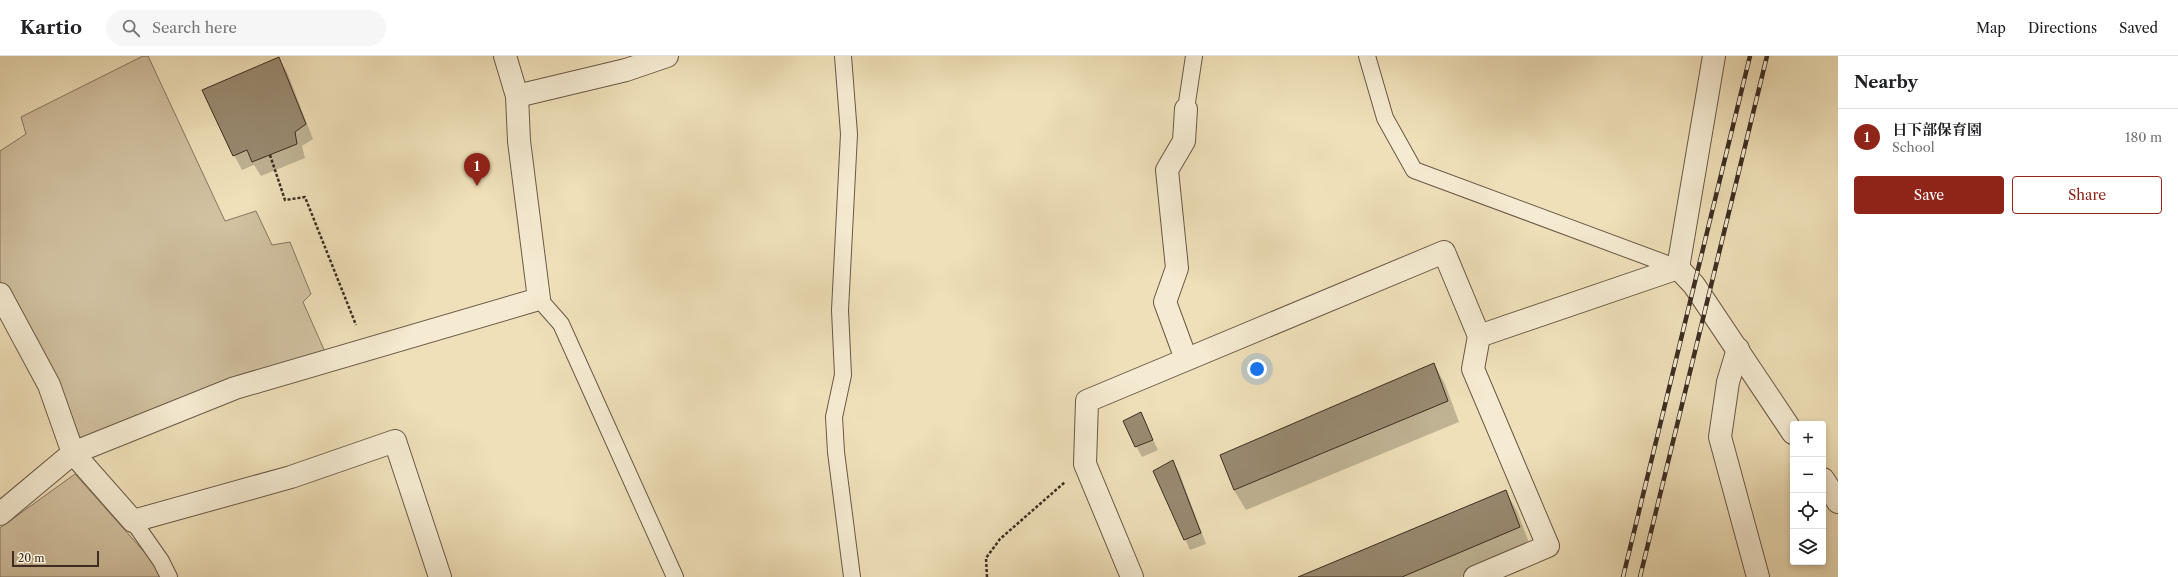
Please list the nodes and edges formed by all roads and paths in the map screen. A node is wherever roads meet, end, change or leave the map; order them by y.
1 (505, 56) edge
2 (667, 56) edge
3 (843, 56) edge
4 (1194, 56) edge
5 (1367, 56) edge
6 (1714, 56) edge
7 (516, 96) junction
8 (1186, 109) joint
9 (270, 155) dead end
10 (1678, 268) junction
11 (0, 294) edge
12 (539, 299) junction
13 (1479, 336) junction
14 (1738, 349) junction
15 (366, 350) junction
16 (1186, 359) junction
17 (1790, 428) edge
18 (74, 453) junction
19 (1084, 464) junction
20 (1826, 484) edge
21 (1838, 502) edge
22 (0, 514) edge
23 (133, 521) junction
24 (169, 577) edge
25 (440, 577) edge
26 (675, 577) edge
27 (852, 577) edge
28 (987, 577) edge
29 (1132, 577) edge
30 (1475, 577) edge
31 (1758, 577) edge

1 - 7 street
2 - 7 street
3 - 27 lane
4 - 8 lane
5 - 10 lane
6 - 10 street
7 - 12 street
8 - 16 street
9 - 15 path
10 - 13 street
10 - 14 street
11 - 18 street
12 - 15 street
12 - 26 lane
13 - 16 street
13 - 30 street
14 - 17 street
14 - 31 street
15 - 18 street
16 - 19 street
18 - 22 street
18 - 23 street
19 - 28 path
19 - 29 street
20 - 21 street
23 - 24 lane
23 - 25 street

